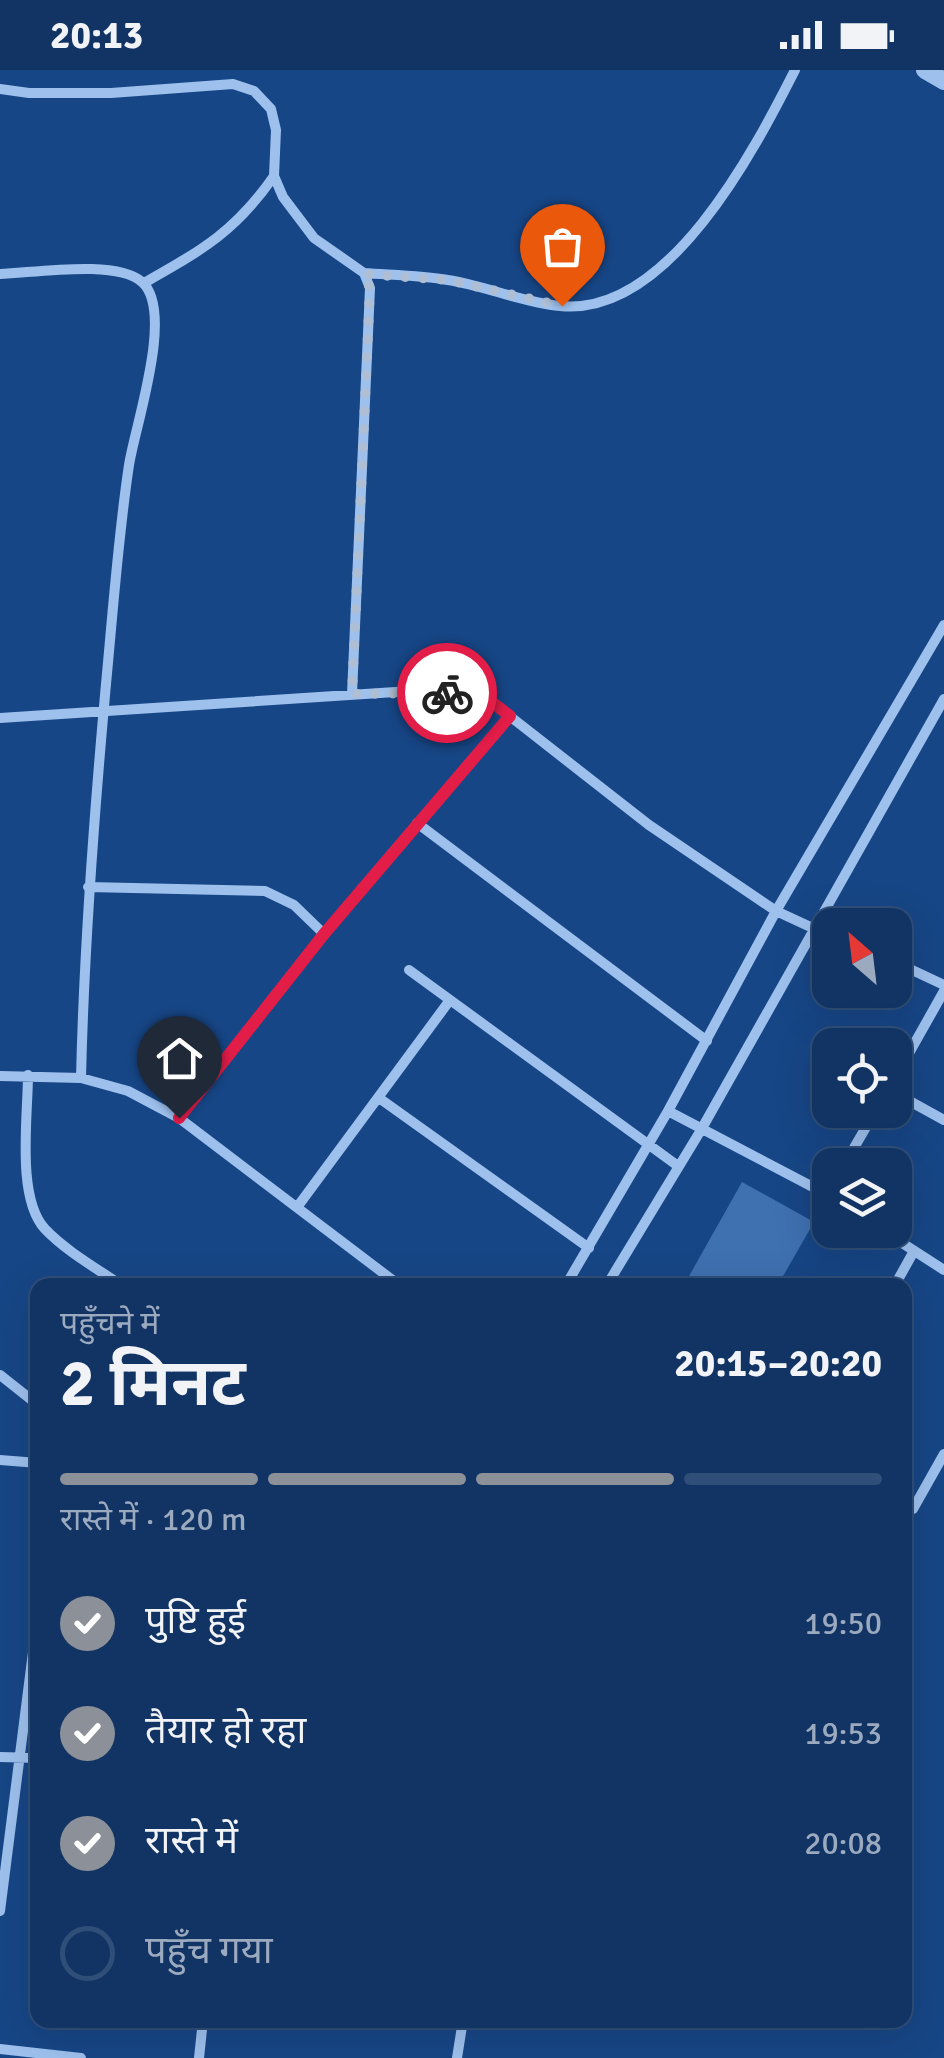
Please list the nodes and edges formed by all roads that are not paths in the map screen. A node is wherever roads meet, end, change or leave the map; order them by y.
1 (795, 70) edge
2 (0, 90) edge
3 (274, 176) junction
4 (0, 274) edge
5 (364, 274) junction
6 (144, 283) junction
7 (944, 624) edge
8 (352, 694) junction
9 (944, 700) edge
10 (104, 709) junction
11 (510, 716) junction
12 (0, 718) edge
13 (417, 823) junction
14 (88, 886) junction
15 (828, 908) edge
16 (776, 911) junction
17 (812, 928) edge
18 (324, 934) junction
19 (812, 937) edge
20 (409, 970) dead end
21 (912, 971) edge
22 (944, 988) edge
23 (450, 1000) junction
24 (707, 1042) junction
25 (912, 1047) edge
26 (28, 1075) junction
27 (0, 1076) edge
28 (81, 1078) junction
29 (378, 1098) junction
30 (912, 1102) edge
31 (668, 1112) junction
32 (179, 1118) junction
33 (944, 1120) edge
34 (701, 1130) junction
35 (646, 1144) junction
36 (678, 1166) junction
37 (812, 1185) edge
38 (298, 1206) junction
39 (589, 1248) junction
40 (909, 1248) edge
41 (914, 1251) junction
42 (944, 1270) edge
43 (111, 1278) edge
44 (390, 1278) edge
45 (570, 1278) edge
46 (611, 1278) edge
47 (899, 1278) edge
48 (0, 1375) edge
49 (30, 1399) edge
50 (944, 1454) edge
51 (0, 1460) edge
52 (30, 1462) edge
53 (913, 1509) dead end
54 (30, 1674) edge
55 (0, 1757) edge
56 (19, 1757) junction
57 (30, 1758) edge
58 (0, 1911) edge
59 (202, 2028) edge
60 (462, 2028) edge
61 (0, 2049) edge
62 (81, 2058) edge
63 (199, 2058) edge
64 (457, 2058) edge

1 - 5 street
2 - 3 street
3 - 5 street
3 - 6 street
4 - 6 street
5 - 8 street
6 - 10 street
7 - 16 street
8 - 10 street
8 - 11 street
9 - 15 street
10 - 12 street
10 - 14 street
11 - 13 street
11 - 16 street
13 - 18 street
13 - 24 street
14 - 18 street
14 - 28 street
16 - 17 street
16 - 24 street
18 - 32 street
19 - 34 street
20 - 23 street
21 - 22 street
22 - 25 street
23 - 29 street
23 - 35 street
24 - 31 street
26 - 27 street
26 - 28 street
26 - 43 street
28 - 32 street
29 - 38 street
29 - 39 street
30 - 33 street
31 - 34 street
31 - 35 street
32 - 38 street
34 - 36 street
34 - 37 street
35 - 36 street
35 - 39 street
36 - 46 street
38 - 44 street
39 - 45 street
40 - 41 street
41 - 42 street
41 - 47 street
48 - 49 street
50 - 53 street
51 - 52 street
54 - 56 street
55 - 56 street
56 - 57 street
56 - 58 street
59 - 63 street
60 - 64 street
61 - 62 street

